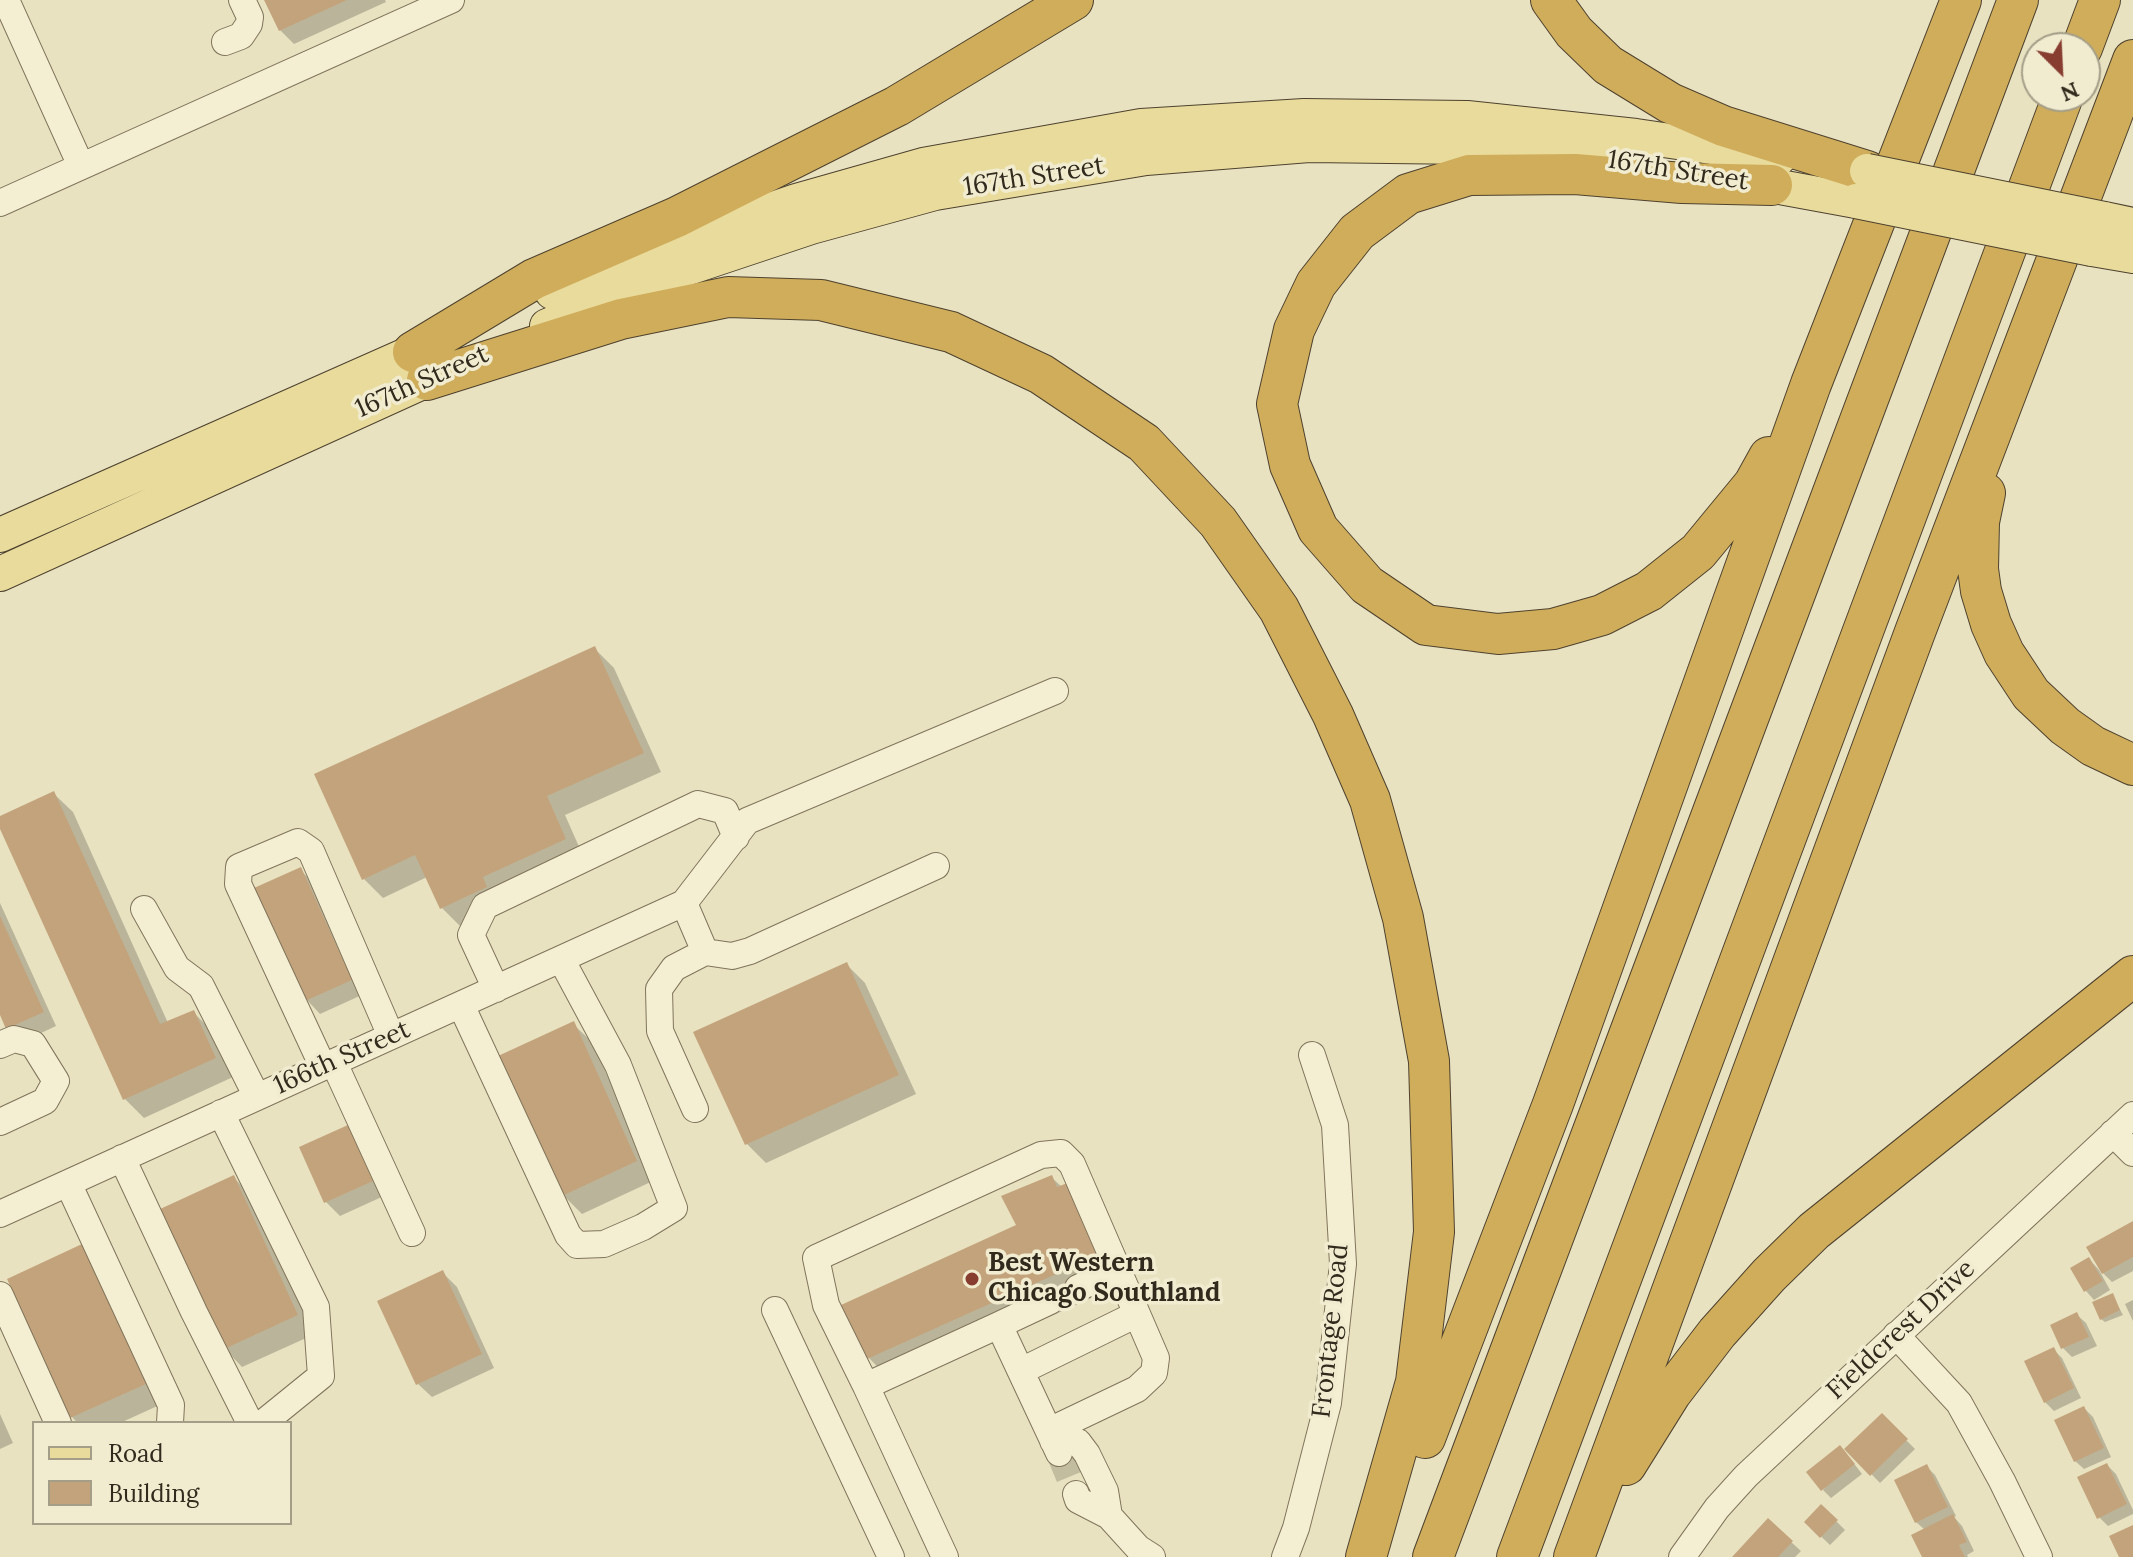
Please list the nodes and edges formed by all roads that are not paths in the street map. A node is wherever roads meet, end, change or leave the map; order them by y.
1 (6, 0) edge
2 (242, 0) edge
3 (451, 0) edge
4 (1073, 0) edge
5 (1551, 0) edge
6 (1947, 0) edge
7 (1961, 0) edge
8 (2018, 0) edge
9 (2100, 0) edge
10 (2088, 32) edge
11 (225, 42) dead end
12 (1944, 44) junction
13 (2133, 60) edge
14 (2133, 72) edge
15 (2117, 107) junction
16 (2057, 112) edge
17 (81, 166) junction
18 (1772, 185) junction
19 (1862, 186) junction
20 (0, 203) edge
21 (2110, 231) edge
22 (2133, 256) edge
23 (420, 366) junction
24 (2012, 379) junction
25 (1811, 384) junction
26 (0, 535) edge
27 (0, 574) edge
28 (1055, 691) dead end
29 (2133, 765) edge
30 (736, 837) junction
31 (936, 866) dead end
32 (684, 903) junction
33 (144, 909) dead end
34 (705, 952) junction
35 (561, 959) junction
36 (2133, 976) edge
37 (496, 989) junction
38 (461, 1005) junction
39 (391, 1036) junction
40 (0, 1045) edge
41 (1312, 1055) dead end
42 (328, 1065) junction
43 (257, 1097) junction
44 (695, 1109) dead end
45 (221, 1113) junction
46 (2133, 1115) edge
47 (0, 1122) edge
48 (2113, 1133) junction
49 (2133, 1153) edge
50 (122, 1158) junction
51 (68, 1183) junction
52 (0, 1214) edge
53 (412, 1233) dead end
54 (1118, 1269) junction
55 (1078, 1288) dead end
56 (0, 1295) edge
57 (1050, 1301) dead end
58 (775, 1310) dead end
59 (1137, 1314) junction
60 (999, 1325) junction
61 (1896, 1335) junction
62 (1021, 1371) junction
63 (866, 1386) junction
64 (57, 1421) edge
65 (170, 1421) edge
66 (249, 1421) edge
67 (265, 1421) edge
68 (1054, 1442) junction
69 (1076, 1494) tunnel mouth
70 (1109, 1516) junction
71 (891, 1557) edge
72 (945, 1557) edge
73 (1152, 1557) edge
74 (1285, 1557) edge
75 (1366, 1557) edge
76 (1378, 1557) edge
77 (1433, 1557) edge
78 (1517, 1557) edge
79 (1576, 1557) edge
80 (1682, 1557) edge
81 (2039, 1557) edge

1 - 17 street
2 - 11 street
3 - 17 street
4 - 23 highway
5 - 19 highway
6 - 12 highway
7 - 12 highway
8 - 77 highway
9 - 10 highway
12 - 25 highway
13 - 15 highway
14 - 15 highway
15 - 24 highway
16 - 78 highway
17 - 20 street
18 - 19 main road, 167th Street
18 - 23 main road, 167th Street
18 - 25 highway
19 - 21 main road, 167th Street, bridge
19 - 23 main road, 167th Street
21 - 22 main road, 167th Street
23 - 26 main road, 167th Street
23 - 27 main road, 167th Street
23 - 75 highway
24 - 29 highway
24 - 79 highway
25 - 76 highway
28 - 30 street
30 - 32 street
30 - 37 street
31 - 34 street
32 - 34 street
32 - 35 street, 166th Street
33 - 43 street
34 - 44 street
35 - 37 street, 166th Street
35 - 38 street
36 - 79 highway
37 - 38 street, 166th Street
38 - 39 street, 166th Street
39 - 42 street, 166th Street
39 - 42 street
40 - 47 street
41 - 74 street, Frontage Road
42 - 43 street, 166th Street
42 - 53 street
43 - 45 street, 166th Street
45 - 50 street, 166th Street
45 - 67 street
46 - 48 street, Fieldcrest Drive
48 - 49 street
48 - 61 street, Fieldcrest Drive
50 - 51 street, 166th Street
50 - 66 street
51 - 52 street, 166th Street
51 - 65 street
54 - 55 street
54 - 59 street
54 - 63 street
56 - 64 street
57 - 60 street
58 - 71 street
59 - 62 street
59 - 68 street
60 - 62 street
60 - 63 street
61 - 80 street, Fieldcrest Drive
61 - 81 street
62 - 68 street
63 - 72 street
68 - 70 street
69 - 70 street
70 - 73 street

